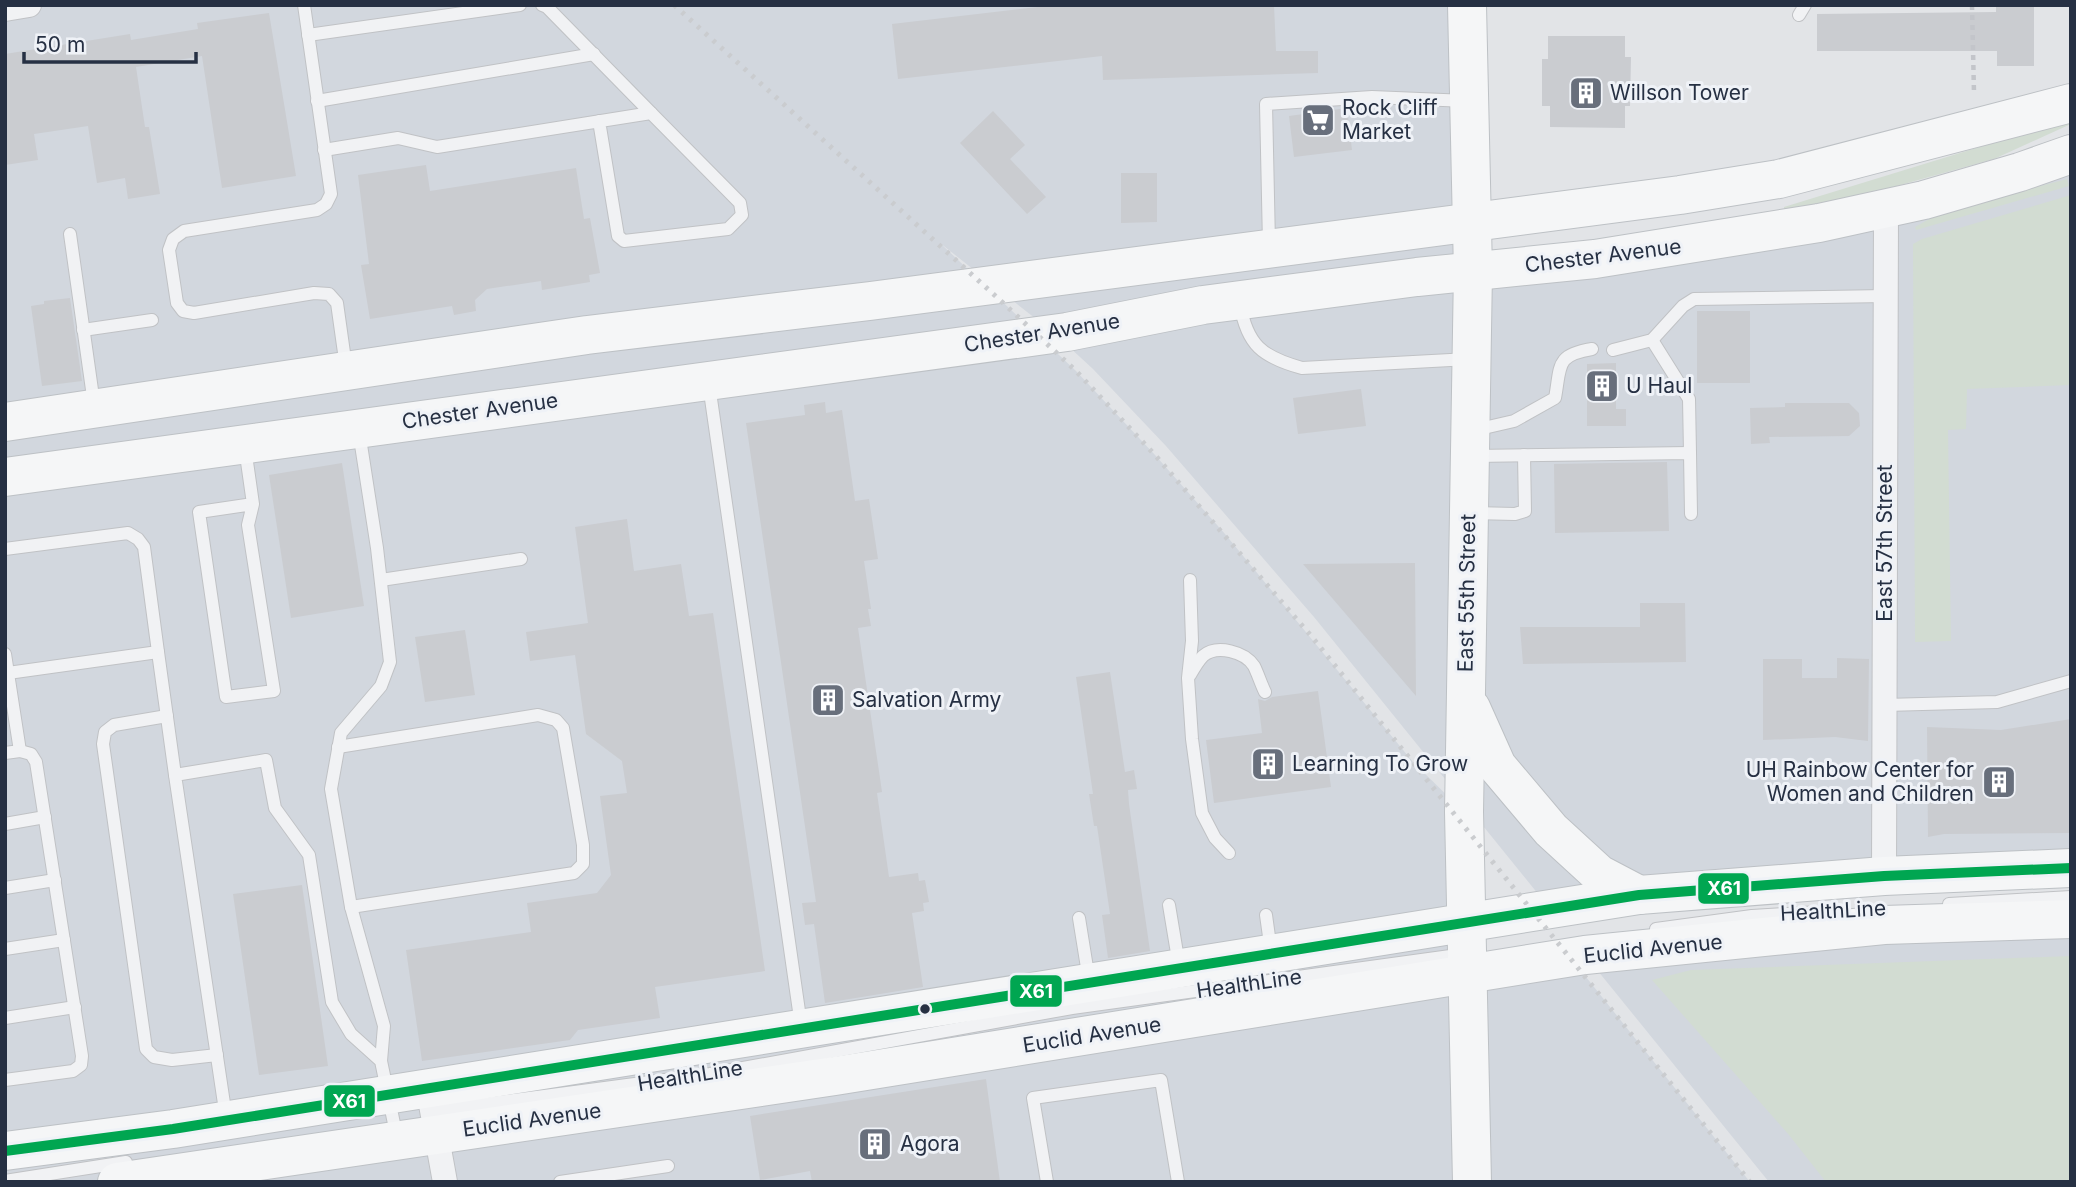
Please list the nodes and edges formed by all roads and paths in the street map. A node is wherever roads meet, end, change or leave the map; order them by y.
1 (29, 5) edge
2 (304, 5) edge
3 (520, 5) edge
4 (542, 5) edge
5 (1467, 5) edge
6 (1972, 5) edge
7 (5, 9) edge
8 (308, 35) junction
9 (594, 54) junction
10 (1974, 93) dead end
11 (317, 101) junction
12 (1469, 102) junction
13 (2071, 103) edge
14 (651, 113) junction
15 (599, 121) junction
16 (324, 150) junction
17 (2071, 154) edge
18 (1886, 210) junction
19 (1472, 222) junction
20 (70, 234) dead end
21 (1269, 248) junction
22 (1473, 271) junction
23 (1886, 296) junction
24 (1239, 300) junction
25 (152, 320) dead end
26 (83, 330) junction
27 (1652, 340) junction
28 (1592, 349) dead end
29 (1613, 350) dead end
30 (1471, 359) junction
31 (347, 371) junction
32 (708, 380) junction
33 (94, 408) junction
34 (5, 422) edge
35 (358, 428) junction
36 (1471, 443) junction
37 (244, 444) junction
38 (1690, 453) junction
39 (1524, 455) junction
40 (5, 477) edge
41 (253, 504) junction
42 (1469, 513) junction
43 (1691, 514) dead end
44 (5, 549) edge
45 (521, 559) dead end
46 (381, 580) junction
47 (1190, 580) dead end
48 (158, 652) junction
49 (5, 654) edge
50 (8, 673) junction
51 (1188, 678) junction
52 (2071, 681) edge
53 (1265, 692) dead end
54 (1466, 696) junction
55 (1885, 705) junction
56 (167, 716) junction
57 (338, 747) junction
58 (20, 751) junction
59 (5, 753) edge
60 (175, 775) junction
61 (45, 817) junction
62 (5, 824) edge
63 (1229, 853) dead end
64 (2071, 868) edge
65 (1884, 876) junction
66 (55, 880) junction
67 (5, 888) edge
68 (2071, 897) edge
69 (1169, 905) dead end
70 (1941, 905) dead end
71 (351, 907) junction
72 (1847, 911) dead end
73 (1644, 913) junction
74 (1266, 915) dead end
75 (1079, 918) dead end
76 (2071, 919) edge
77 (64, 940) junction
78 (5, 950) edge
79 (1471, 951) junction
80 (1271, 955) junction
81 (1180, 969) junction
82 (1090, 984) junction
83 (75, 1007) junction
84 (5, 1018) edge
85 (802, 1029) junction
86 (217, 1055) junction
87 (5, 1080) edge
88 (413, 1108) junction
89 (227, 1121) junction
90 (23, 1149) edge
91 (5, 1158) edge
92 (668, 1166) dead end
93 (186, 1170) edge
94 (127, 1171) edge
95 (5, 1181) edge
96 (446, 1182) edge
97 (560, 1182) edge
98 (1047, 1182) edge
99 (1178, 1182) edge
100 (1472, 1182) edge

1 - 7 street
2 - 8 lane
3 - 8 lane
4 - 9 lane
5 - 12 main road, East 55th Street
6 - 10 path
8 - 11 lane
9 - 11 lane
9 - 14 lane
11 - 16 lane
12 - 19 main road, East 55th Street
12 - 21 lane
13 - 19 main road
14 - 15 lane
14 - 15 lane
15 - 16 lane
16 - 31 lane
17 - 18 main road, Chester Avenue
18 - 22 main road, Chester Avenue
18 - 23 street, East 57th Street
19 - 21 main road
19 - 22 main road, East 55th Street
20 - 26 lane
21 - 31 main road
22 - 24 main road, Chester Avenue
22 - 30 main road, East 55th Street
23 - 27 lane
23 - 55 street, East 57th Street
24 - 30 lane
24 - 32 main road, Chester Avenue
25 - 26 lane
26 - 33 lane
27 - 29 lane
27 - 38 lane
28 - 36 lane
30 - 36 main road, East 55th Street
31 - 33 main road
32 - 35 main road, Chester Avenue
32 - 85 lane
33 - 34 main road
35 - 37 main road, Chester Avenue
35 - 46 lane
36 - 39 lane
36 - 42 main road, East 55th Street
37 - 40 main road, Chester Avenue
37 - 41 lane
38 - 39 lane
38 - 43 lane
39 - 42 lane
41 - 41 lane
42 - 54 main road, East 55th Street
44 - 48 lane
45 - 46 lane
46 - 57 lane
47 - 51 lane
48 - 50 lane
48 - 56 lane
49 - 50 lane
50 - 58 lane
51 - 53 lane
51 - 63 lane
52 - 55 lane
54 - 73 main road
54 - 79 main road, East 55th Street
55 - 65 street, East 57th Street
56 - 60 lane
56 - 86 lane
57 - 71 lane
57 - 71 lane
58 - 59 lane
58 - 61 lane
60 - 86 lane
60 - 88 lane
61 - 62 lane
61 - 66 lane
64 - 65 main road, Euclid Avenue
65 - 73 main road, Euclid Avenue
66 - 67 lane
66 - 77 lane
68 - 70 lane
69 - 81 lane
71 - 88 lane
72 - 73 lane, HealthLine
73 - 79 main road, Euclid Avenue
74 - 80 lane
75 - 82 lane
76 - 79 main road, Euclid Avenue
77 - 78 lane
77 - 83 lane
79 - 80 main road, Euclid Avenue
79 - 88 main road, Euclid Avenue
79 - 100 main road, East 55th Street
80 - 81 main road, Euclid Avenue
81 - 82 main road, Euclid Avenue
82 - 85 main road, Euclid Avenue
83 - 84 lane
83 - 87 lane
85 - 88 main road, Euclid Avenue
86 - 89 lane
88 - 89 main road, Euclid Avenue
88 - 93 main road, Euclid Avenue
88 - 96 street
89 - 90 main road, Euclid Avenue
90 - 91 lane
92 - 97 lane
93 - 94 main road, Euclid Avenue
94 - 95 lane
98 - 99 lane

